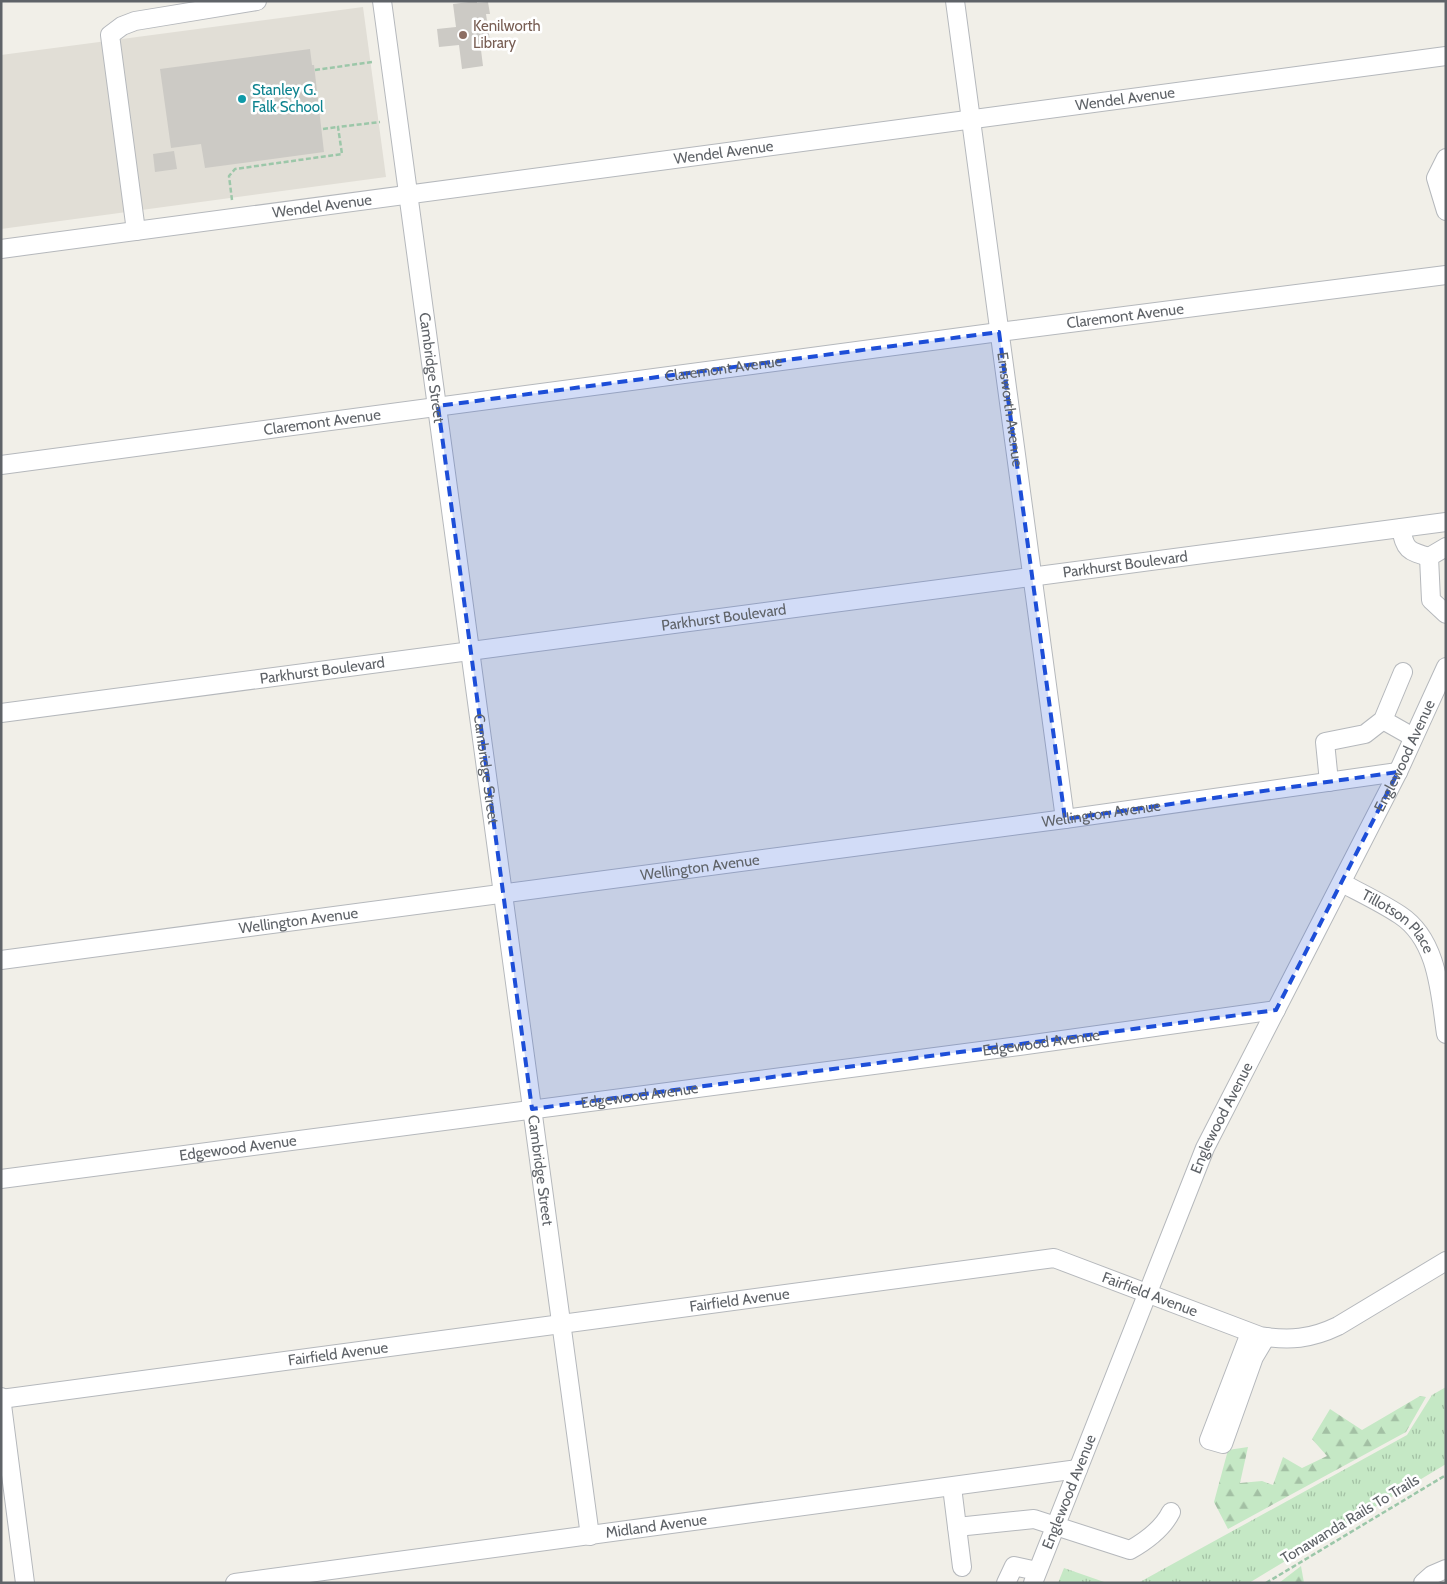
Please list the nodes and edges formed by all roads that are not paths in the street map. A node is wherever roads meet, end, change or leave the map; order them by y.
1 (257, 1) edge
2 (382, 1) edge
3 (955, 1) edge
4 (1446, 56) edge
5 (971, 118) junction
6 (1446, 158) edge
7 (407, 194) junction
8 (1446, 211) edge
9 (136, 231) junction
10 (1, 249) edge
11 (1446, 275) edge
12 (999, 332) junction
13 (438, 406) junction
14 (1, 466) edge
15 (1446, 522) edge
16 (1401, 528) junction
17 (1446, 547) edge
18 (1429, 557) junction
19 (1032, 576) junction
20 (1446, 614) edge
21 (470, 651) junction
22 (1446, 667) edge
23 (1403, 672) dead end
24 (1, 713) edge
25 (1384, 720) junction
26 (1414, 737) junction
27 (1398, 772) junction
28 (1329, 782) junction
29 (1065, 819) junction
30 (1342, 883) junction
31 (503, 893) junction
32 (1, 960) edge
33 (1276, 1010) junction
34 (1446, 1034) edge
35 (532, 1109) junction
36 (1, 1180) edge
37 (1446, 1261) edge
38 (1148, 1294) junction
39 (561, 1324) junction
40 (1258, 1335) junction
41 (1, 1398) edge
42 (1078, 1470) junction
43 (952, 1487) junction
44 (1172, 1512) dead end
45 (1054, 1525) junction
46 (956, 1527) junction
47 (590, 1536) junction
48 (962, 1567) dead end
49 (1446, 1568) edge
50 (1035, 1577) edge
51 (25, 1583) edge
52 (235, 1583) edge
53 (1006, 1583) edge
54 (1423, 1583) edge

1 - 9 street
2 - 7 street, Cambridge Street
3 - 5 street, Emsworth Avenue
4 - 5 street, Wendel Avenue
5 - 7 street, Wendel Avenue
5 - 12 street, Emsworth Avenue
6 - 8 street
7 - 9 street, Wendel Avenue
7 - 13 street, Cambridge Street
9 - 10 street, Wendel Avenue
11 - 12 street, Claremont Avenue
12 - 13 street, Claremont Avenue
12 - 19 street, Emsworth Avenue
13 - 14 street, Claremont Avenue
13 - 21 street, Cambridge Street
15 - 16 street, Parkhurst Boulevard
16 - 18 street
16 - 19 street, Parkhurst Boulevard
17 - 18 street
18 - 20 street
19 - 21 street, Parkhurst Boulevard
19 - 29 street, Emsworth Avenue
21 - 24 street, Parkhurst Boulevard
21 - 31 street, Cambridge Street
22 - 26 street, Englewood Avenue
23 - 25 street
25 - 26 street
25 - 28 street
26 - 27 street, Englewood Avenue
27 - 28 street, Wellington Avenue
27 - 30 street, Englewood Avenue
28 - 29 street, Wellington Avenue
29 - 31 street, Wellington Avenue
30 - 33 street, Englewood Avenue
30 - 34 street, Tillotson Place
31 - 32 street, Wellington Avenue
31 - 35 street, Cambridge Street
33 - 35 street, Edgewood Avenue
33 - 38 street, Englewood Avenue
35 - 36 street, Edgewood Avenue
35 - 39 street, Cambridge Street
37 - 40 street, Fairfield Avenue
38 - 39 street, Fairfield Avenue
38 - 40 street, Fairfield Avenue
38 - 42 street, Englewood Avenue
39 - 41 street, Fairfield Avenue
39 - 47 street, Cambridge Street
40 - 40 street
41 - 51 street
42 - 43 street, Midland Avenue
42 - 45 street, Englewood Avenue
43 - 46 street
43 - 47 street, Midland Avenue
44 - 45 street
45 - 46 street
45 - 50 street, Englewood Avenue
46 - 48 street
47 - 52 street, Midland Avenue
49 - 54 street
50 - 53 street

